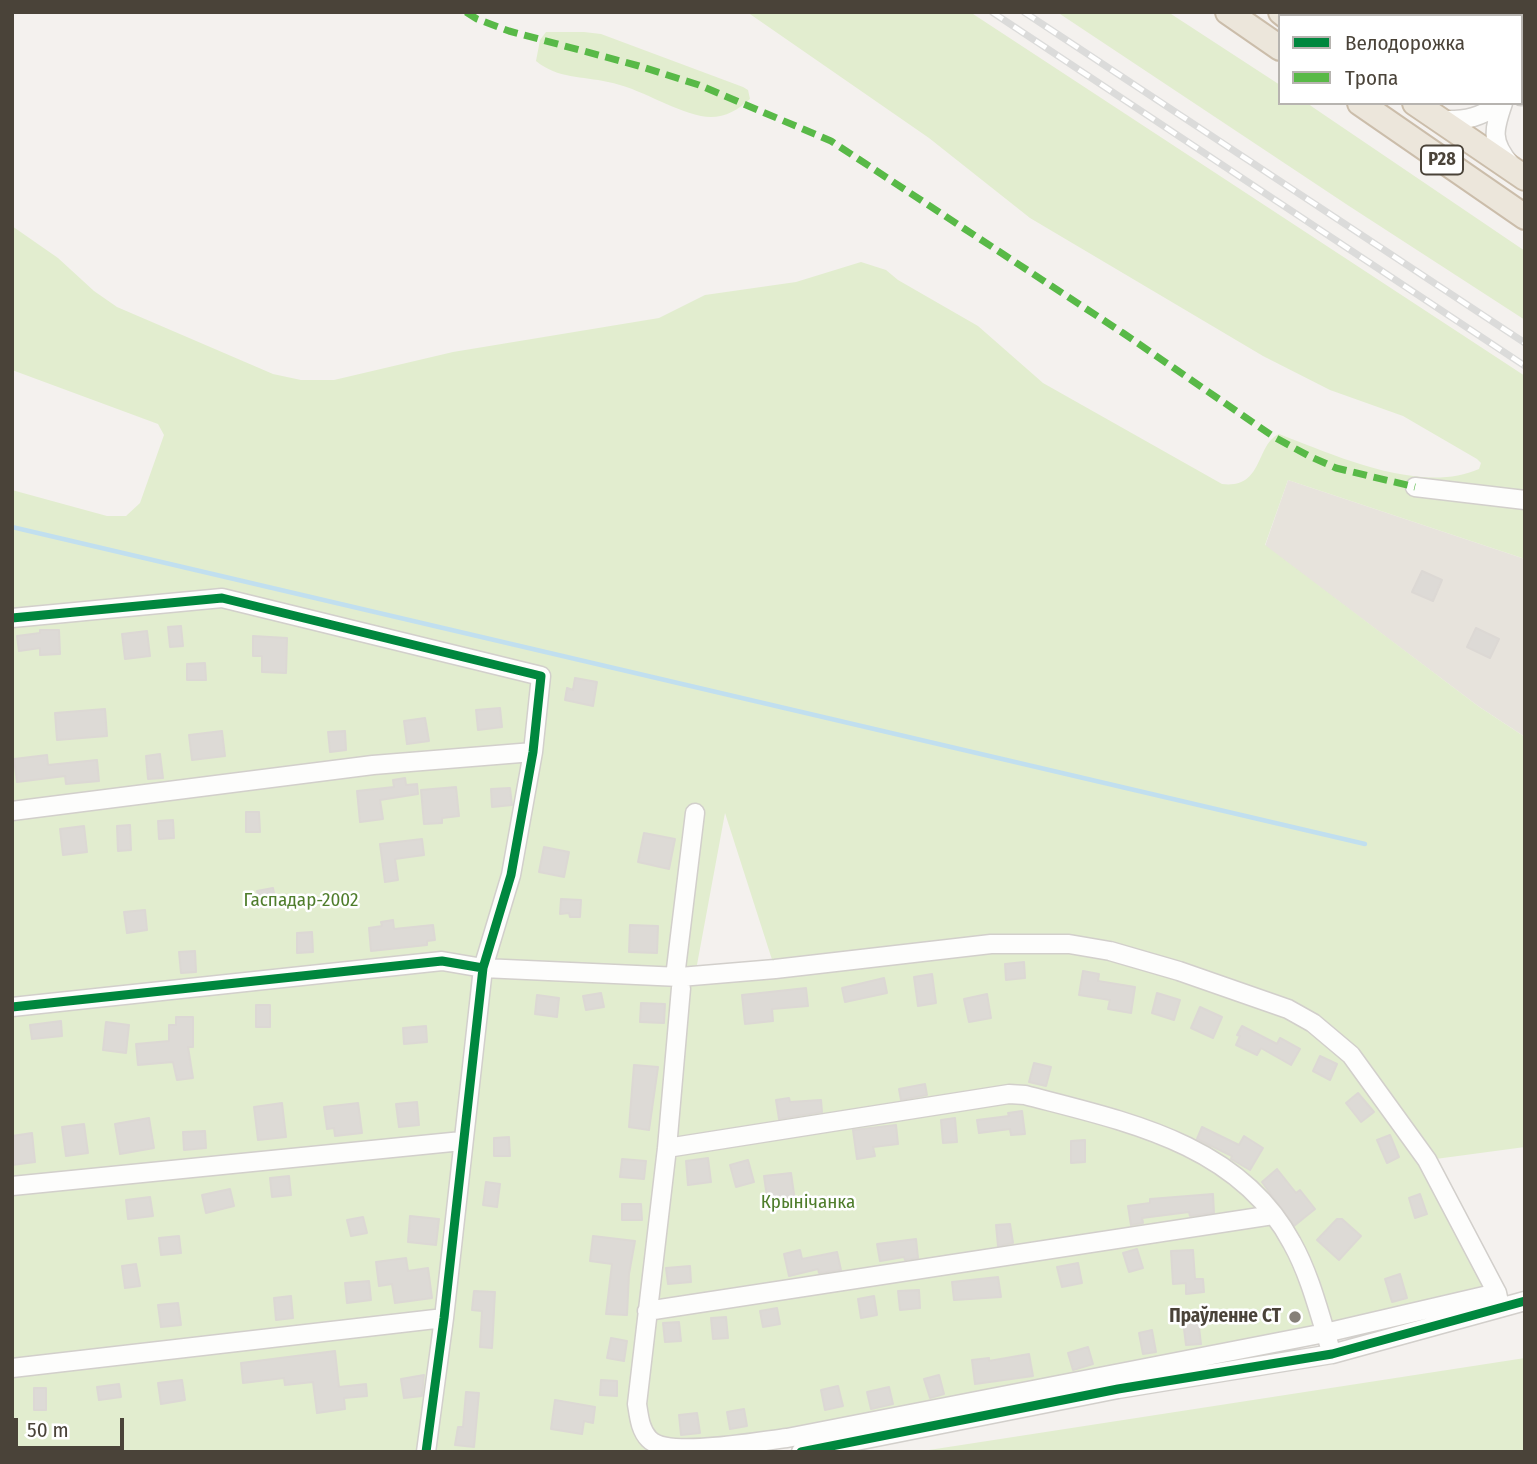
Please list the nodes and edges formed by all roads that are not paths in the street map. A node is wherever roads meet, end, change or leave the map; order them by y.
1 (1228, 12) edge
2 (1278, 47) edge
3 (1363, 105) edge
4 (1418, 105) edge
5 (1500, 105) edge
6 (1502, 105) edge
7 (1439, 120) junction
8 (1522, 176) edge
9 (1525, 216) edge
10 (1415, 487) dead end
11 (1525, 500) edge
12 (12, 618) edge
13 (533, 752) junction
14 (12, 811) edge
15 (695, 813) dead end
16 (482, 968) junction
17 (678, 983) junction
18 (12, 1007) edge
19 (462, 1141) junction
20 (667, 1148) junction
21 (12, 1186) edge
22 (1273, 1215) junction
23 (1499, 1300) junction
24 (1525, 1301) edge
25 (647, 1311) junction
26 (444, 1318) junction
27 (1325, 1333) junction
28 (1332, 1354) junction
29 (12, 1368) edge
30 (425, 1452) edge
31 (802, 1452) edge

1 - 2 highway
3 - 9 highway, Р28
4 - 7 highway, Р28
5 - 7 street
6 - 8 street
7 - 8 highway, Р28
10 - 11 street
12 - 13 street
13 - 14 street
13 - 16 street
15 - 17 street
16 - 17 street
16 - 18 street
16 - 19 street
17 - 20 street
17 - 23 street
19 - 21 street
19 - 26 street
20 - 22 street
20 - 25 street
22 - 25 street
22 - 27 street
23 - 24 street
23 - 27 street
23 - 28 street
25 - 27 street
26 - 29 street
26 - 30 street
27 - 28 street
28 - 31 street

